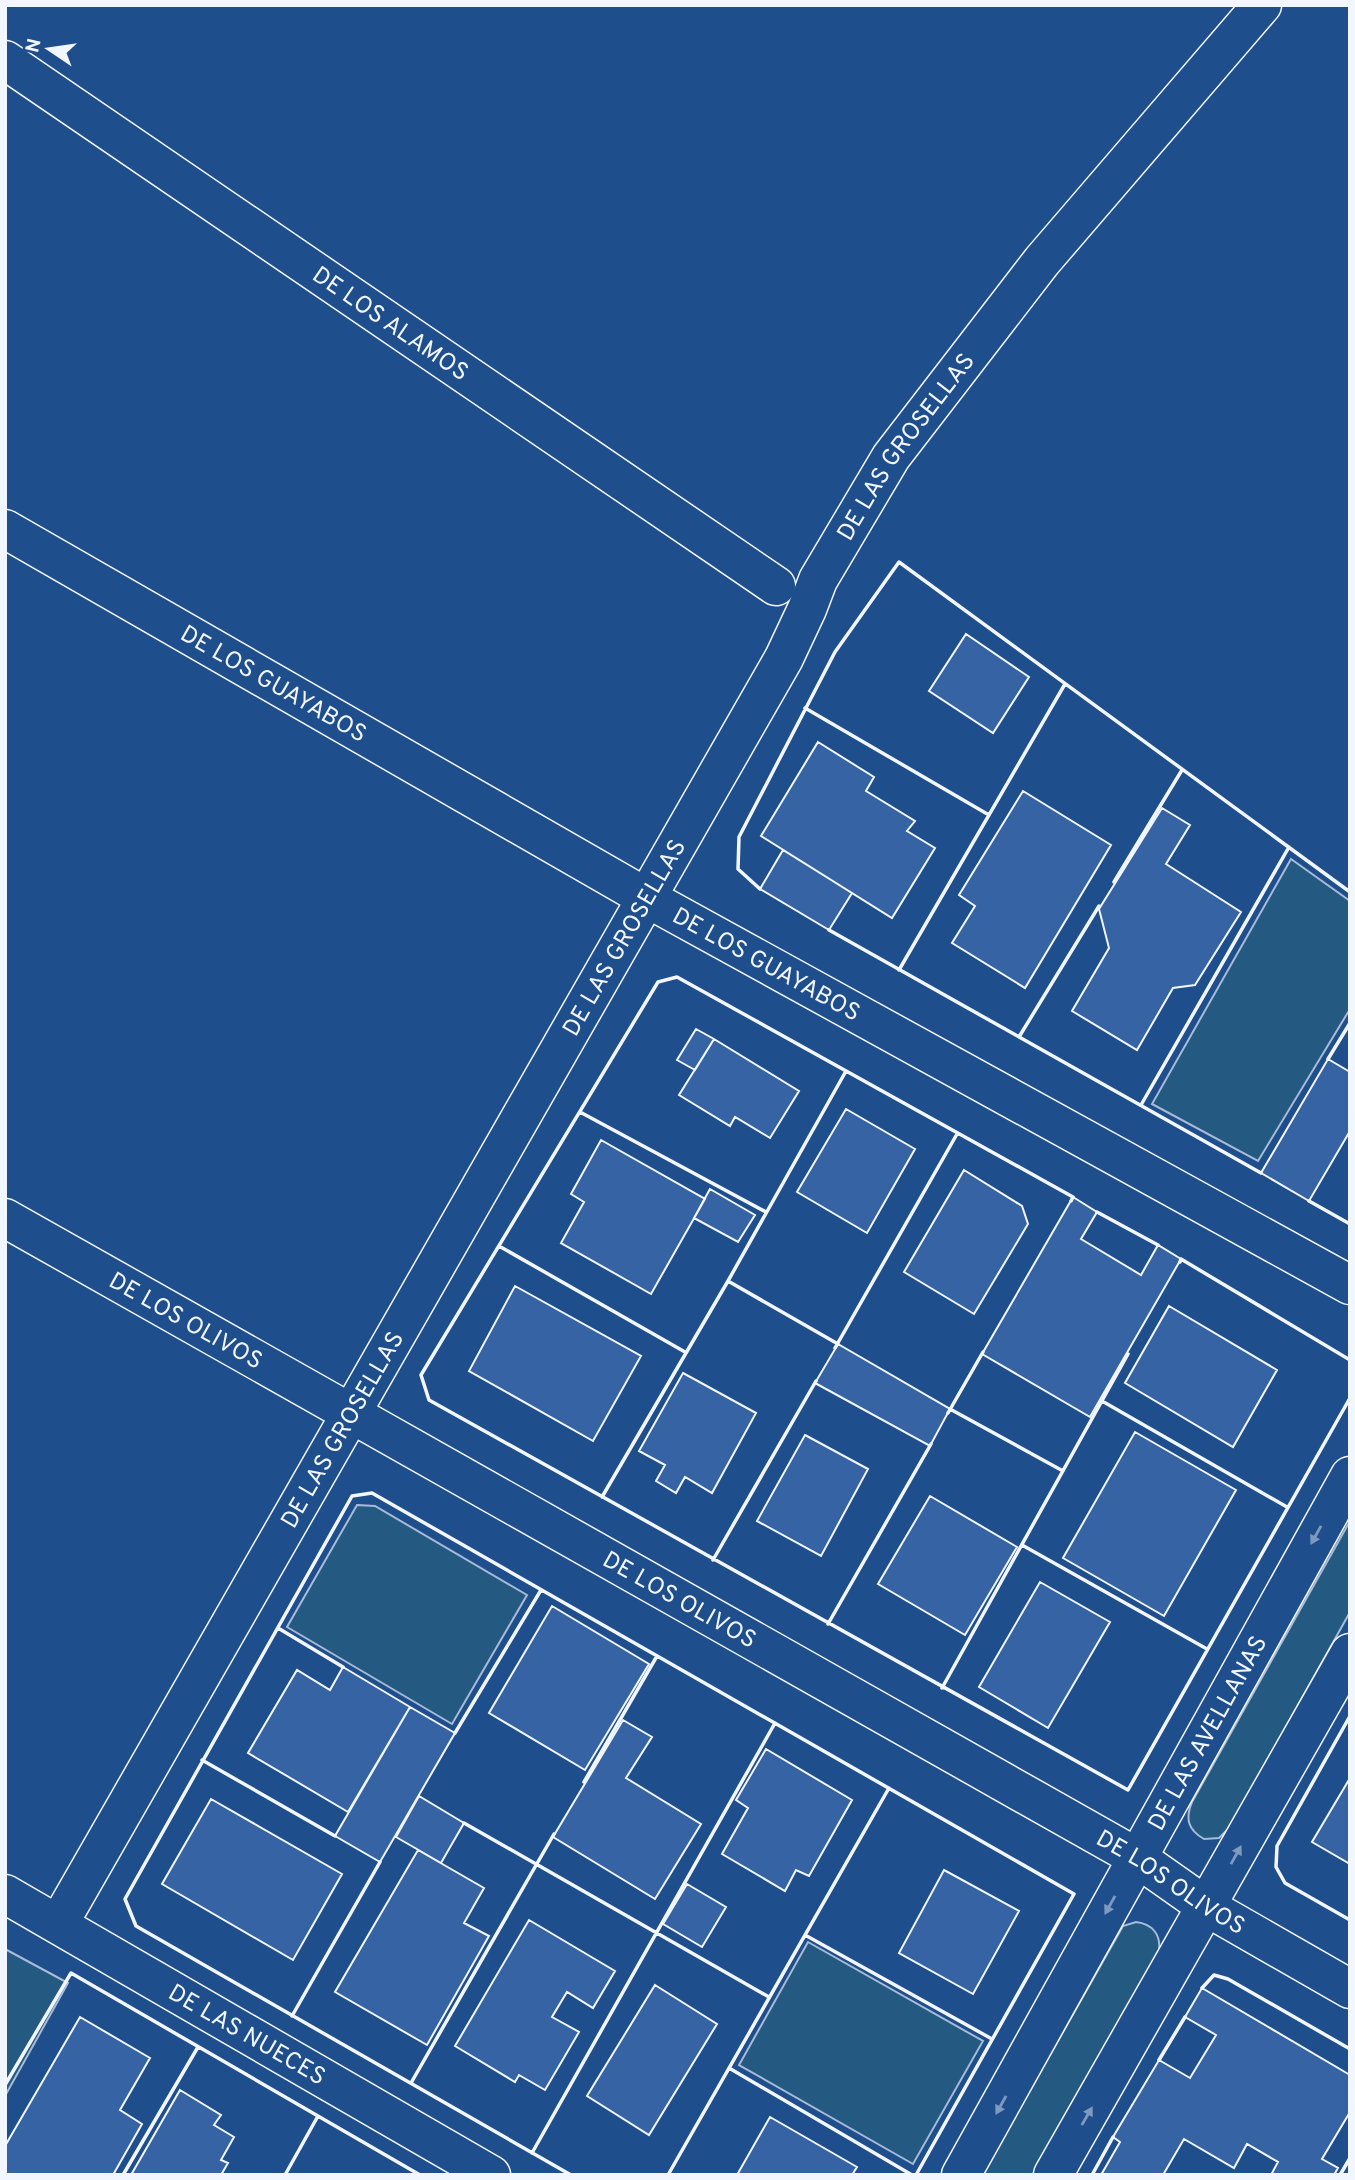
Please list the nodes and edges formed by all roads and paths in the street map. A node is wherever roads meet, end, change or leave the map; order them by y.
1 (1262, 5) edge
2 (5, 60) edge
3 (5, 529) edge
4 (776, 586) dead end
5 (647, 898) junction
6 (5, 1218) edge
7 (1350, 1285) edge
8 (350, 1412) junction
9 (1350, 1476) edge
10 (1350, 1653) edge
11 (1136, 1857) junction
12 (5, 1894) edge
13 (1207, 1907) junction
14 (59, 1923) junction
15 (1350, 1989) edge
16 (491, 2175) edge
17 (961, 2175) edge
18 (1052, 2175) edge

1 - 5 street, DE LAS GROSELLAS
2 - 4 street, DE LOS ALAMOS
3 - 5 street, DE LOS GUAYABOS
5 - 7 street, DE LOS GUAYABOS
5 - 8 street, DE LAS GROSELLAS
6 - 8 street, DE LOS OLIVOS
8 - 11 street, DE LOS OLIVOS
8 - 14 street, DE LAS GROSELLAS
9 -> 11 street, DE LAS AVELLANAS
13 -> 10 street
11 - 13 street, DE LOS OLIVOS
11 -> 17 street, DE LAS AVELLANAS
12 - 14 street, DE LAS NUECES
13 - 15 street, DE LOS OLIVOS
18 -> 13 street
14 - 16 street, DE LAS NUECES

